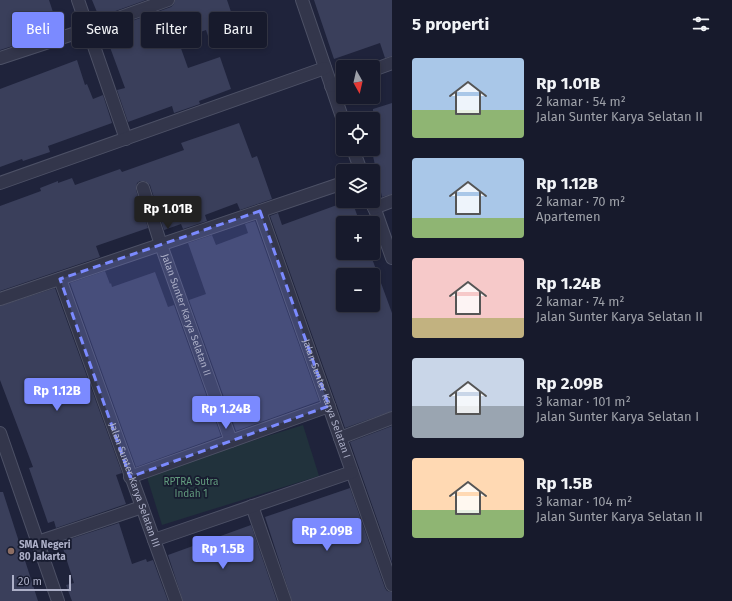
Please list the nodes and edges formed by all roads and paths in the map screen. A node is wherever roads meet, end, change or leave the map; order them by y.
1 (78, 0) edge
2 (168, 0) edge
3 (302, 0) edge
4 (82, 12) edge
5 (133, 13) edge
6 (72, 34) edge
7 (95, 48) edge
8 (0, 58) edge
9 (392, 63) edge
10 (380, 67) edge
11 (325, 68) junction
12 (336, 84) edge
13 (331, 86) junction
14 (340, 112) edge
15 (126, 139) junction
16 (0, 183) edge
17 (336, 185) edge
18 (143, 188) dead end
19 (392, 201) edge
20 (380, 203) edge
21 (374, 208) edge
22 (260, 211) junction
23 (161, 245) junction
24 (392, 258) edge
25 (60, 279) junction
26 (0, 299) edge
27 (329, 406) junction
28 (392, 418) edge
29 (0, 433) edge
30 (340, 438) junction
31 (231, 441) junction
32 (352, 472) junction
33 (130, 477) junction
34 (252, 506) junction
35 (142, 507) junction
36 (154, 540) junction
37 (38, 542) junction
38 (392, 585) edge
39 (58, 601) edge
40 (176, 601) edge
41 (285, 601) edge

1 - 4 street
2 - 5 street
3 - 11 street
6 - 8 street
7 - 15 street
9 - 10 street
11 - 13 street
11 - 15 street
12 - 13 street
13 - 14 street
15 - 16 street
17 - 22 street
18 - 23 street, Jalan Sunter Karya Selatan II
19 - 20 street
21 - 24 street
22 - 23 street
22 - 27 street, Jalan Sunter Karya Selatan I
23 - 25 street
23 - 31 street, Jalan Sunter Karya Selatan II
25 - 26 street
25 - 33 street, Jalan Sunter Karya Selatan III
27 - 30 street, Jalan Sunter Karya Selatan I
27 - 31 street
28 - 30 street
29 - 37 street
30 - 32 street, Jalan Sunter Karya Selatan I
31 - 33 street
32 - 34 street
32 - 38 street, Jalan Sunter Karya Selatan I
33 - 35 street, Jalan Sunter Karya Selatan III
34 - 36 street
34 - 41 street
35 - 36 street, Jalan Sunter Karya Selatan III
35 - 37 street
36 - 40 street, Jalan Sunter Karya Selatan III
37 - 39 street

